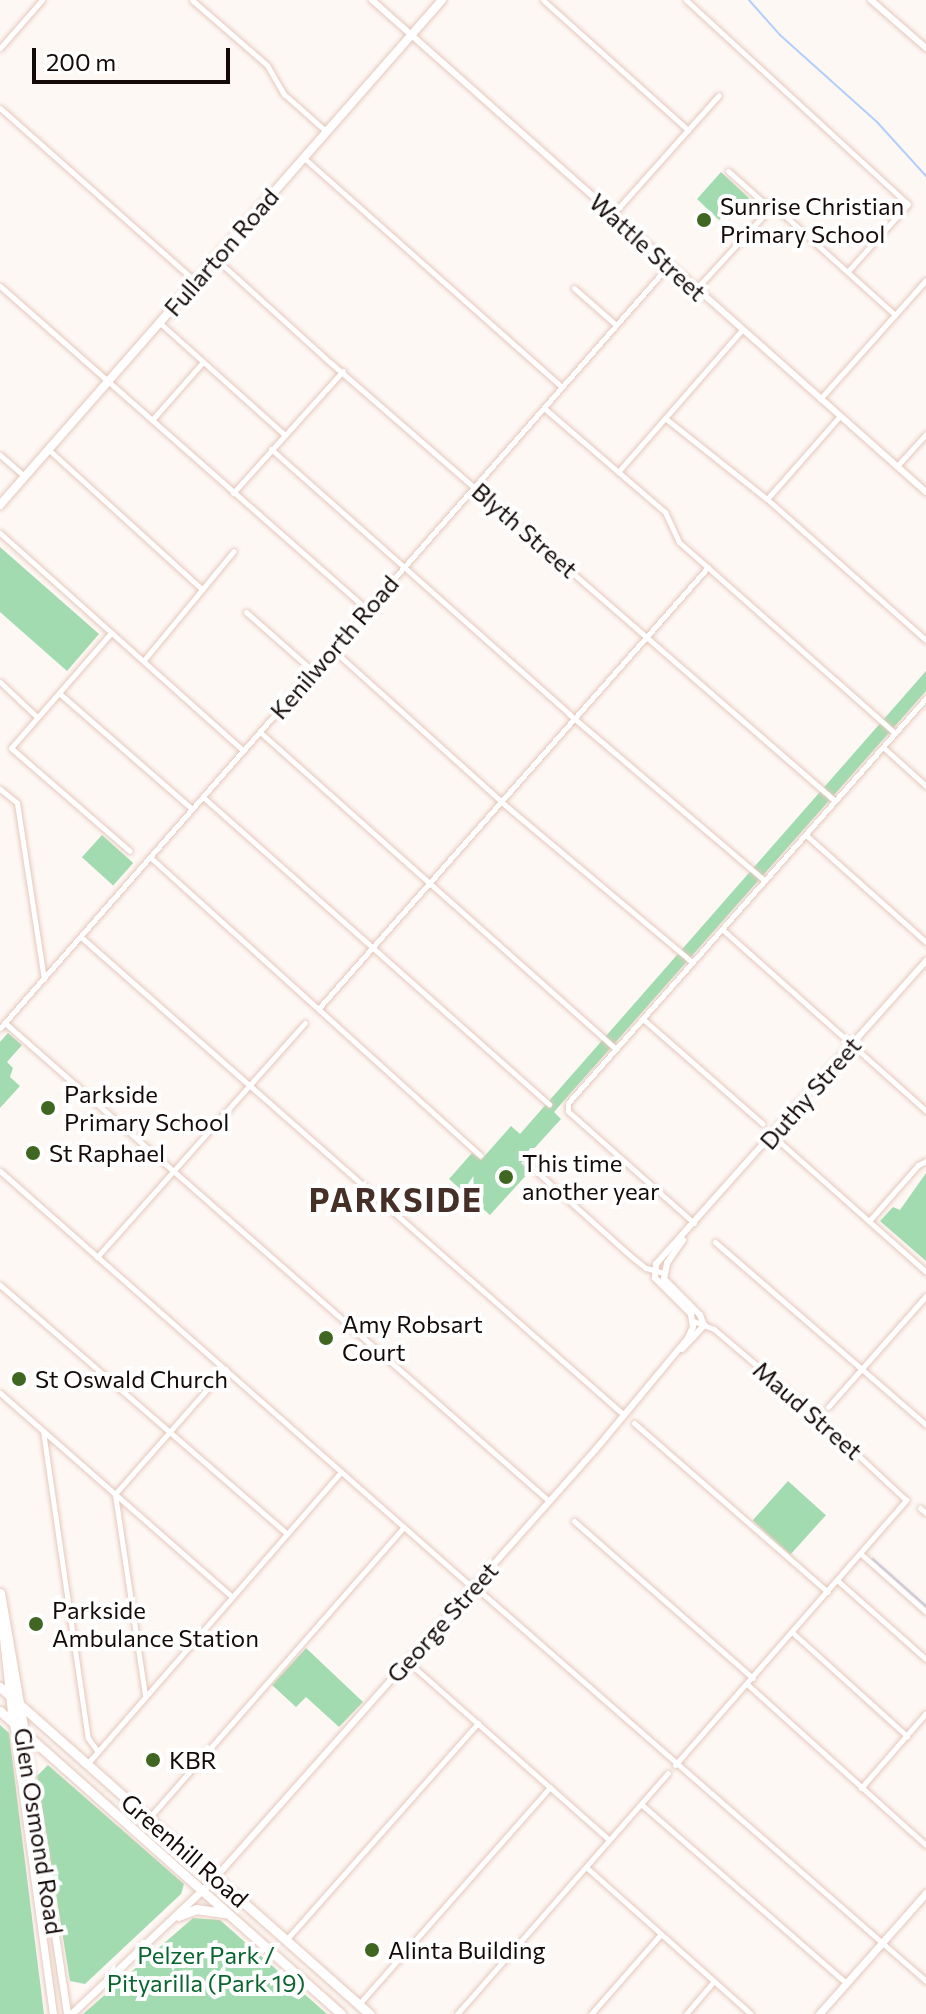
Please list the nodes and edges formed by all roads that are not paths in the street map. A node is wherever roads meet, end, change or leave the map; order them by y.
1 (42, 0) edge
2 (192, 0) edge
3 (372, 0) edge
4 (442, 0) edge
5 (543, 0) edge
6 (686, 0) edge
7 (871, 0) edge
8 (412, 35) junction
9 (0, 48) edge
10 (926, 48) edge
11 (719, 95) dead end
12 (0, 109) edge
13 (688, 130) junction
14 (327, 132) junction
15 (304, 158) junction
16 (728, 171) dead end
17 (773, 205) junction
18 (612, 215) junction
19 (216, 259) junction
20 (669, 265) junction
21 (848, 271) junction
22 (926, 280) edge
23 (195, 282) junction
24 (0, 286) edge
25 (574, 288) dead end
26 (696, 289) junction
27 (895, 315) junction
28 (160, 323) junction
29 (616, 325) junction
30 (742, 330) junction
31 (203, 362) junction
32 (343, 371) junction
33 (109, 381) junction
34 (562, 387) junction
35 (820, 399) junction
36 (544, 408) junction
37 (840, 416) junction
38 (665, 418) junction
39 (152, 420) junction
40 (926, 434) edge
41 (285, 435) junction
42 (271, 449) junction
43 (48, 450) junction
44 (0, 455) edge
45 (897, 466) junction
46 (618, 472) junction
47 (25, 477) junction
48 (475, 487) junction
49 (926, 492) edge
50 (233, 493) junction
51 (767, 499) junction
52 (0, 505) edge
53 (0, 533) edge
54 (234, 551) dead end
55 (403, 567) junction
56 (708, 567) junction
57 (202, 589) junction
58 (366, 609) junction
59 (246, 612) dead end
60 (111, 633) junction
61 (647, 636) junction
62 (926, 640) edge
63 (332, 649) junction
64 (144, 660) junction
65 (313, 671) junction
66 (0, 682) edge
67 (59, 693) junction
68 (926, 698) edge
69 (38, 717) junction
70 (575, 718) junction
71 (260, 732) junction
72 (895, 733) junction
73 (883, 747) junction
74 (243, 750) junction
75 (926, 786) edge
76 (0, 789) edge
77 (203, 797) junction
78 (835, 801) junction
79 (502, 802) junction
80 (192, 809) junction
81 (806, 835) junction
82 (130, 851) dead end
83 (150, 857) junction
84 (765, 881) junction
85 (430, 883) junction
86 (722, 929) junction
87 (81, 937) junction
88 (926, 942) edge
89 (372, 947) junction
90 (926, 961) edge
91 (692, 962) junction
92 (44, 979) junction
93 (319, 1008) junction
94 (643, 1019) junction
95 (5, 1023) junction
96 (305, 1023) dead end
97 (0, 1028) edge
98 (852, 1045) junction
99 (615, 1048) junction
100 (859, 1051) dead end
101 (251, 1085) junction
102 (549, 1104) dead end
103 (926, 1111) edge
104 (763, 1124) dead end
105 (773, 1136) junction
106 (480, 1155) dead end
107 (926, 1161) edge
108 (527, 1163) dead end
109 (0, 1171) edge
110 (174, 1171) junction
111 (869, 1221) junction
112 (695, 1224) junction
113 (715, 1242) dead end
114 (97, 1257) junction
115 (653, 1270) junction
116 (926, 1272) edge
117 (664, 1273) junction
118 (0, 1285) edge
119 (926, 1296) edge
120 (693, 1321) junction
121 (704, 1325) junction
122 (666, 1365) junction
123 (225, 1369) junction
124 (861, 1369) junction
125 (0, 1393) edge
126 (828, 1407) dead end
127 (624, 1415) junction
128 (634, 1423) dead end
129 (926, 1425) edge
130 (43, 1431) junction
131 (170, 1432) junction
132 (341, 1472) junction
133 (115, 1494) junction
134 (549, 1501) junction
135 (920, 1508) dead end
136 (926, 1513) edge
137 (574, 1521) dead end
138 (404, 1527) junction
139 (287, 1534) junction
140 (861, 1554) junction
141 (838, 1581) junction
142 (473, 1588) junction
143 (828, 1592) junction
144 (482, 1593) dead end
145 (1, 1597) edge
146 (232, 1597) junction
147 (926, 1612) edge
148 (793, 1633) junction
149 (6, 1658) junction
150 (926, 1659) edge
151 (407, 1661) junction
152 (0, 1673) edge
153 (753, 1678) junction
154 (747, 1684) junction
155 (0, 1687) edge
156 (9, 1695) junction
157 (146, 1696) junction
158 (21, 1705) junction
159 (0, 1711) edge
160 (926, 1713) edge
161 (13, 1722) junction
162 (478, 1723) junction
163 (24, 1732) junction
164 (907, 1736) junction
165 (98, 1752) junction
166 (87, 1764) junction
167 (675, 1765) junction
168 (668, 1773) dead end
169 (550, 1787) junction
170 (861, 1788) junction
171 (641, 1804) junction
172 (149, 1819) junction
173 (137, 1833) junction
174 (609, 1840) junction
175 (926, 1845) edge
176 (586, 1867) junction
177 (216, 1877) junction
178 (203, 1892) junction
179 (926, 1893) edge
180 (257, 1913) junction
181 (229, 1914) junction
182 (178, 1916) junction
183 (247, 1930) junction
184 (661, 1934) junction
185 (286, 1940) junction
186 (882, 1943) junction
187 (714, 1981) junction
188 (926, 1981) edge
189 (846, 1983) junction
190 (359, 2004) junction
191 (53, 2014) edge
192 (69, 2014) edge
193 (341, 2014) edge
194 (370, 2014) edge
195 (457, 2014) edge
196 (591, 2014) edge
197 (686, 2014) edge
198 (751, 2014) edge
199 (819, 2014) edge

1 - 9 street
2 - 14 street
3 - 8 street, Wattle Street
4 - 8 main road, Fullarton Road
5 - 13 street
6 - 21 street
7 - 10 street
8 - 14 main road, Fullarton Road
8 - 18 street, Wattle Street
11 - 13 street
12 - 23 street
13 - 18 street
14 - 15 main road, Fullarton Road
15 - 19 main road, Fullarton Road
15 - 34 street
16 - 17 street
17 - 21 street
17 - 26 street
18 - 20 street, Wattle Street
19 - 23 main road, Fullarton Road
19 - 32 street, Blyth Street
20 - 26 street, Wattle Street
20 - 29 street, Kenilworth Road
21 - 27 street
22 - 27 street
23 - 28 main road, Fullarton Road
24 - 33 street
25 - 29 street
26 - 30 street, Wattle Street
27 - 35 street
28 - 31 street
28 - 33 main road, Fullarton Road
29 - 34 street, Kenilworth Road
30 - 35 street, Wattle Street
30 - 38 street
31 - 39 street
31 - 41 street
32 - 41 street
32 - 48 street, Blyth Street
33 - 39 street
33 - 43 main road, Fullarton Road
34 - 36 street, Kenilworth Road
35 - 37 street, Wattle Street
36 - 46 street
36 - 48 street, Kenilworth Road
37 - 45 street, Wattle Street
37 - 51 street
38 - 46 street
38 - 51 street
39 - 50 street
40 - 45 street
41 - 42 street
42 - 50 street
42 - 55 street
43 - 47 main road, Fullarton Road
43 - 57 street
44 - 47 street
45 - 49 street, Wattle Street
46 - 56 street
47 - 52 main road, Fullarton Road
48 - 55 street, Kenilworth Road
48 - 61 street, Blyth Street
50 - 58 street
51 - 62 street
53 - 60 street
54 - 57 street
55 - 58 street, Kenilworth Road
55 - 70 street
56 - 61 street
56 - 72 street
57 - 64 street
58 - 63 street, Kenilworth Road
59 - 65 street
60 - 64 street
60 - 67 street
61 - 70 street
61 - 78 street, Blyth Street
63 - 65 street, Kenilworth Road
63 - 79 street
64 - 74 street
65 - 71 street, Kenilworth Road
66 - 69 street
67 - 69 street
67 - 80 street
68 - 72 street
69 - 82 street
70 - 79 street
70 - 84 street
71 - 74 street, Kenilworth Road
71 - 85 street
72 - 73 street
73 - 75 street
73 - 78 street
74 - 77 street, Kenilworth Road
76 - 92 street
77 - 80 street, Kenilworth Road
77 - 89 street
78 - 81 street
79 - 85 street
79 - 91 street
80 - 83 street, Kenilworth Road
81 - 84 street
81 - 88 street
83 - 87 street, Kenilworth Road
83 - 93 street
84 - 86 street
85 - 89 street
85 - 99 street
86 - 91 street
86 - 98 street
87 - 92 street, Kenilworth Road
87 - 101 street
89 - 93 street
89 - 102 street
90 - 98 street, Duthy Street
91 - 94 street
92 - 95 street, Kenilworth Road
93 - 106 street
94 - 99 street
94 - 104 street
95 - 97 street, Kenilworth Road
95 - 110 street
96 - 101 street
98 - 105 street, Duthy Street
99 - 112 street
100 - 103 street
101 - 110 street
101 - 127 street
105 - 111 street
105 - 112 street, Duthy Street
107 - 111 street
108 - 115 street, Maud Street
109 - 114 street
110 - 114 street
110 - 134 street
111 - 116 street
112 - 115 street, Duthy Street
112 - 117 street, Duthy Street
113 - 124 street
114 - 123 street
115 - 117 street, Maud Street
115 - 120 street, Maud Street
117 - 121 street, Maud Street
118 - 131 street
119 - 124 street
120 - 121 street, Maud Street
120 - 122 street, George Street
121 - 122 street, George Street
121 - 140 street, Maud Street
122 - 127 street, George Street
123 - 131 street
123 - 132 street
124 - 126 street
124 - 129 street
125 - 130 street
127 - 134 street, George Street
128 - 143 street
130 - 133 street
130 - 165 street
131 - 133 street
131 - 139 street
132 - 138 street
132 - 139 street
133 - 146 street
133 - 157 street
134 - 142 street, George Street
135 - 136 street
137 - 153 street
138 - 142 street
138 - 172 street
139 - 146 street
140 - 141 street
140 - 147 street
141 - 143 street
141 - 150 street
142 - 151 street, George Street
143 - 148 street
144 - 167 street
145 - 149 highway, Glen Osmond Road
145 - 158 highway, Glen Osmond Road
146 - 157 street
148 - 153 street
148 - 164 street
149 - 152 highway
149 - 156 highway, Glen Osmond Road
151 - 162 street
151 - 177 street, George Street
153 - 154 street
154 - 167 street
154 - 170 street
155 - 156 highway, Greenhill Road
156 - 158 highway, Greenhill Road
156 - 161 highway, Glen Osmond Road
157 - 165 street
158 - 163 highway, Glen Osmond Road
158 - 166 highway, Greenhill Road
159 - 161 highway, Greenhill Road
160 - 164 street
161 - 163 highway, Greenhill Road
161 - 191 main road, Glen Osmond Road
162 - 169 street
162 - 185 street
163 - 173 highway, Greenhill Road
163 - 192 main road, Glen Osmond Road
164 - 170 street
165 - 166 street
166 - 172 highway, Greenhill Road
167 - 186 street
168 - 171 street
169 - 174 street
169 - 190 street
170 - 175 street
171 - 174 street
171 - 189 street
172 - 173 highway
172 - 177 highway, Greenhill Road
173 - 178 highway, Greenhill Road
174 - 176 street
176 - 184 street
176 - 195 street
177 - 178 main road
177 - 180 highway, Greenhill Road
178 - 181 highway, Greenhill Road
178 - 182 main road
179 - 186 main road
180 - 183 highway
180 - 185 highway, Greenhill Road
181 - 182 highway
181 - 183 highway, Greenhill Road
182 - 192 main road
183 - 193 highway, Greenhill Road
184 - 187 street
184 - 196 street
185 - 190 highway, Greenhill Road
186 - 188 street
186 - 189 main road
187 - 197 street
187 - 198 street
189 - 199 main road
190 - 194 highway, Greenhill Road

